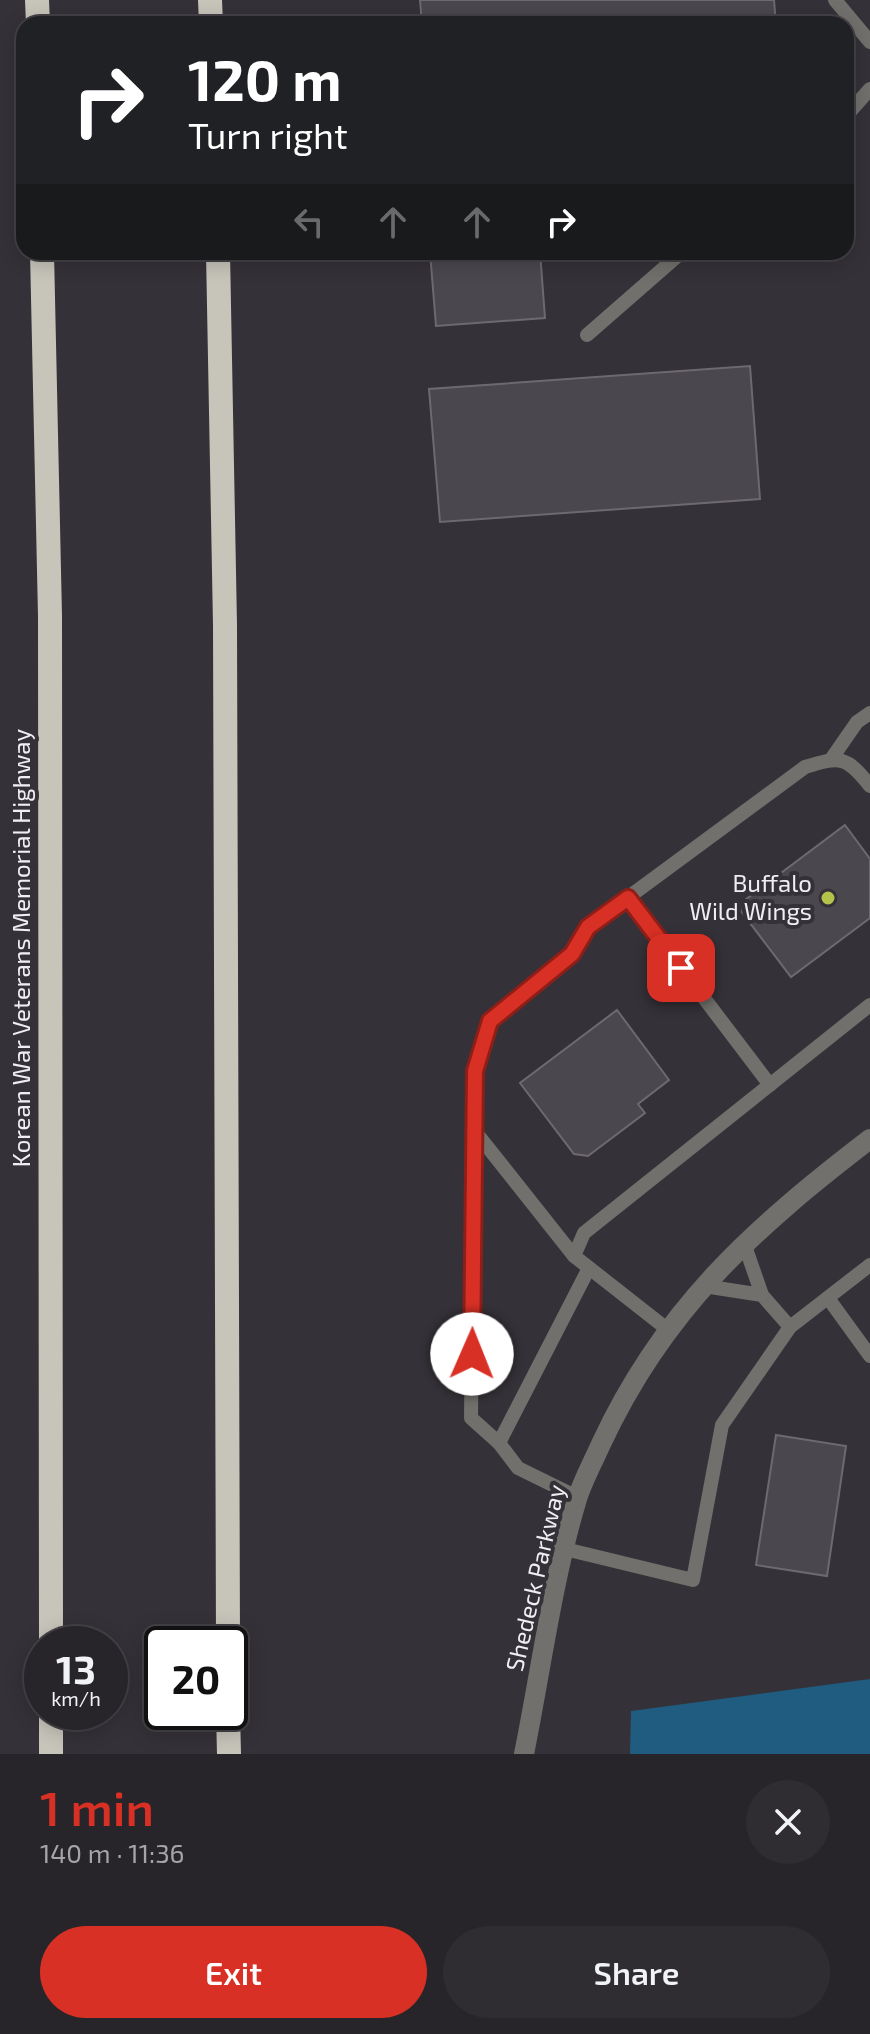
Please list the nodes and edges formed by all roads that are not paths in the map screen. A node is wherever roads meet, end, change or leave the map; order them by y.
1 (835, 0) edge
2 (848, 16) edge
3 (854, 23) edge
4 (870, 42) edge
5 (870, 89) edge
6 (854, 107) edge
7 (42, 260) edge
8 (218, 260) edge
9 (673, 260) edge
10 (587, 335) dead end
11 (870, 713) edge
12 (832, 758) junction
13 (870, 786) edge
14 (628, 898) junction
15 (870, 1005) edge
16 (770, 1085) junction
17 (474, 1130) junction
18 (870, 1139) edge
19 (744, 1243) junction
20 (574, 1256) junction
21 (870, 1265) edge
22 (589, 1268) junction
23 (704, 1286) junction
24 (762, 1295) junction
25 (828, 1298) junction
26 (790, 1327) junction
27 (667, 1329) junction
28 (870, 1356) edge
29 (499, 1443) junction
30 (577, 1497) junction
31 (565, 1549) junction
32 (51, 1626) edge
33 (228, 1626) edge
34 (51, 1730) edge
35 (228, 1730) edge
36 (51, 1754) edge
37 (229, 1754) edge
38 (524, 1754) edge

1 - 2 lane
3 - 4 lane
5 - 6 lane
7 - 32 highway, Korean War Veterans Memorial Highway
8 - 33 highway
9 - 10 lane
11 - 12 lane
12 - 13 lane
12 - 14 lane
14 - 16 lane
14 - 17 lane
15 - 16 lane
16 - 20 lane
17 - 20 lane
17 - 29 lane
18 - 19 street, Shedeck Parkway
19 - 23 street, Shedeck Parkway
19 - 24 lane
20 - 22 lane
21 - 25 lane
22 - 27 lane
22 - 29 lane
23 - 24 lane
23 - 27 street, Shedeck Parkway
24 - 26 lane
25 - 26 lane
25 - 28 lane
26 - 31 lane
27 - 30 street, Shedeck Parkway
29 - 30 lane
30 - 31 street, Shedeck Parkway
31 - 38 street, Shedeck Parkway
34 - 36 highway
35 - 37 highway

